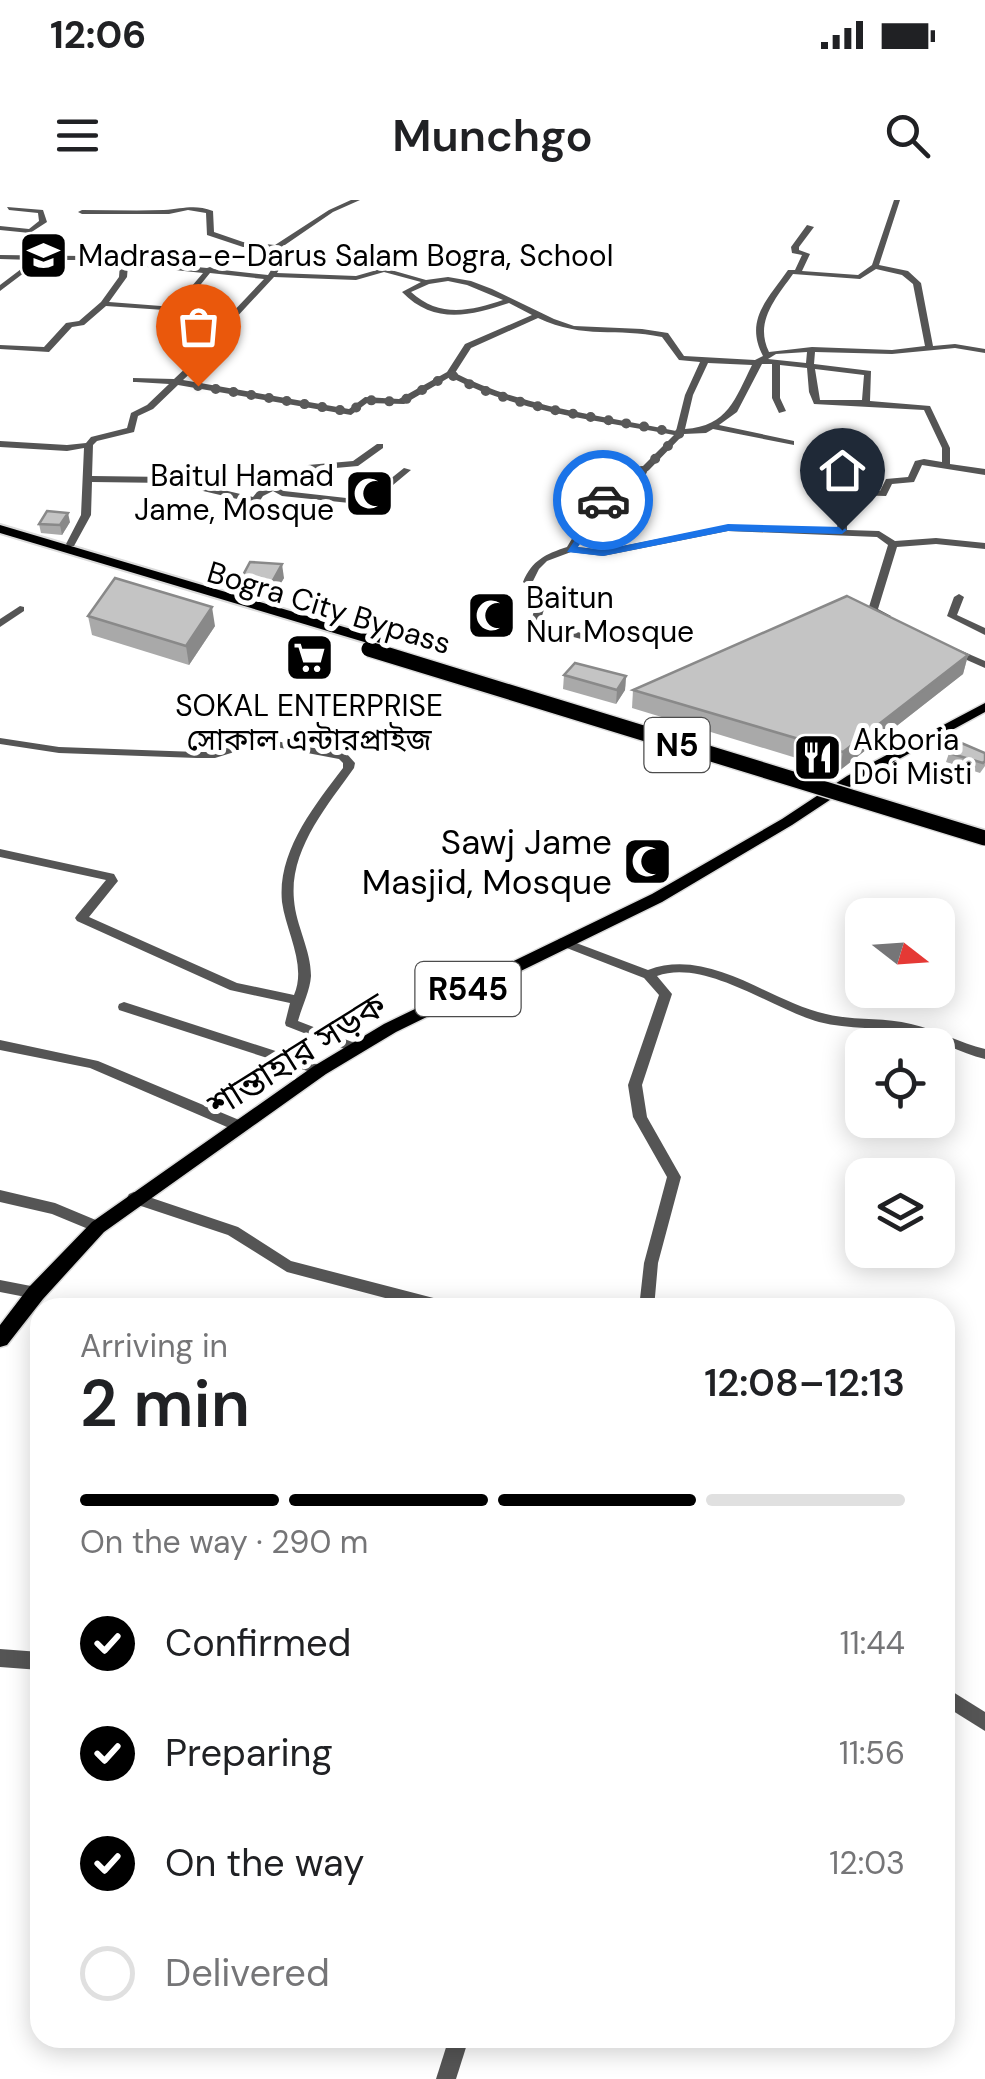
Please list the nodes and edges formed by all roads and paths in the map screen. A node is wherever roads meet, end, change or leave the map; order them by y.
1 (357, 200) edge
2 (897, 200) edge
3 (5, 207) edge
4 (82, 212) dead end
5 (810, 227) dead end
6 (0, 228) edge
7 (277, 246) junction
8 (0, 257) edge
9 (38, 259) junction
10 (124, 262) junction
11 (169, 266) junction
12 (875, 266) junction
13 (210, 268) junction
14 (798, 272) junction
15 (270, 276) junction
16 (156, 280) dead end
17 (423, 280) junction
18 (0, 289) edge
19 (508, 301) junction
20 (104, 304) junction
21 (538, 314) junction
22 (181, 335) dead end
23 (213, 338) junction
24 (0, 348) edge
25 (812, 348) junction
26 (929, 348) junction
27 (985, 351) edge
28 (760, 359) junction
29 (705, 360) junction
30 (776, 362) junction
31 (810, 364) junction
32 (450, 374) junction
33 (136, 380) dead end
34 (177, 382) junction
35 (818, 402) junction
36 (866, 403) junction
37 (782, 412) dead end
38 (814, 417) dead end
39 (713, 426) junction
40 (680, 434) junction
41 (791, 443) dead end
42 (0, 444) edge
43 (89, 446) junction
44 (380, 446) dead end
45 (946, 464) junction
46 (407, 470) dead end
47 (985, 472) edge
48 (89, 479) junction
49 (276, 489) junction
50 (254, 500) junction
51 (246, 516) dead end
52 (0, 529) edge
53 (842, 530) junction
54 (0, 537) edge
55 (71, 544) dead end
56 (892, 544) junction
57 (985, 546) edge
58 (571, 549) junction
59 (124, 574) junction
60 (146, 592) edge
61 (959, 597) dead end
62 (20, 609) dead end
63 (1, 623) edge
64 (902, 624) edge
65 (985, 632) edge
66 (639, 636) dead end
67 (372, 645) junction
68 (945, 646) edge
69 (985, 665) edge
70 (985, 706) edge
71 (0, 741) edge
72 (985, 828) edge
73 (985, 838) edge
74 (0, 852) edge
75 (563, 942) junction
76 (648, 975) junction
77 (296, 1001) junction
78 (124, 1008) dead end
79 (0, 1045) edge
80 (355, 1048) junction
81 (985, 1054) edge
82 (320, 1070) junction
83 (239, 1126) junction
84 (0, 1196) edge
85 (134, 1198) junction
86 (98, 1227) junction
87 (0, 1286) edge
88 (36, 1294) junction
89 (33, 1298) edge
90 (410, 1298) edge
91 (647, 1298) edge
92 (30, 1302) edge
93 (0, 1340) edge
94 (0, 1658) edge
95 (30, 1660) edge
96 (955, 1702) edge
97 (985, 1722) edge
98 (457, 2048) edge
99 (446, 2079) edge

1 - 7 street
2 - 12 street
3 - 6 street
4 - 7 street
5 - 14 street
7 - 15 street
8 - 9 street
9 - 10 street
9 - 18 street
10 - 11 street
10 - 20 street
11 - 13 street
11 - 16 street
12 - 14 street
12 - 26 street
13 - 15 street
13 - 20 street
14 - 28 street
15 - 17 street
15 - 23 street
17 - 19 street
17 - 19 street
19 - 21 street
20 - 24 street
21 - 29 street
21 - 32 street
22 - 23 street
23 - 34 street
25 - 26 street
25 - 28 street
25 - 31 street
26 - 27 street
28 - 29 street
28 - 30 street
28 - 39 street
29 - 40 street
30 - 31 street
30 - 37 street
31 - 35 street
31 - 36 street
32 - 34 street
32 - 40 street
33 - 34 street
34 - 43 street
35 - 36 street
35 - 38 street
36 - 45 street
39 - 40 street
39 - 41 street
40 - 58 street
42 - 43 street
43 - 48 street
44 - 49 street
45 - 47 street
45 - 53 street
46 - 49 street
48 - 50 street
48 - 55 street
49 - 50 street
50 - 51 street
52 - 67 highway, Bogra City Bypass / N5
53 - 56 street
53 - 58 street
54 - 59 highway, Bogra City Bypass / N5
56 - 57 street
56 - 64 street
58 - 66 street
59 - 60 highway
59 - 67 highway, Bogra City Bypass / N5
61 - 65 street
62 - 63 street
67 - 72 highway, Bogra City Bypass / N5
67 - 73 highway, Bogra City Bypass / N5, bridge
68 - 69 street
70 - 75 main road, শান্তাহার সড়ক / R545
71 - 77 street
74 - 77 street
75 - 76 street
75 - 80 main road, শান্তাহার সড়ক / R545
76 - 81 street
76 - 91 street
77 - 80 street
78 - 82 street
79 - 83 street
80 - 82 main road, শান্তাহার সড়ক / R545
82 - 83 main road, শান্তাহার সড়ক / R545
83 - 85 main road, শান্তাহার সড়ক / R545
84 - 86 street
85 - 86 main road, শান্তাহার সড়ক / R545
85 - 90 street
86 - 88 main road, শান্তাহার সড়ক / R545
87 - 88 street
88 - 89 main road, শান্তাহার সড়ক / R545
92 - 93 main road, শান্তাহার সড়ক / R545
94 - 95 street
96 - 97 street
98 - 99 street

